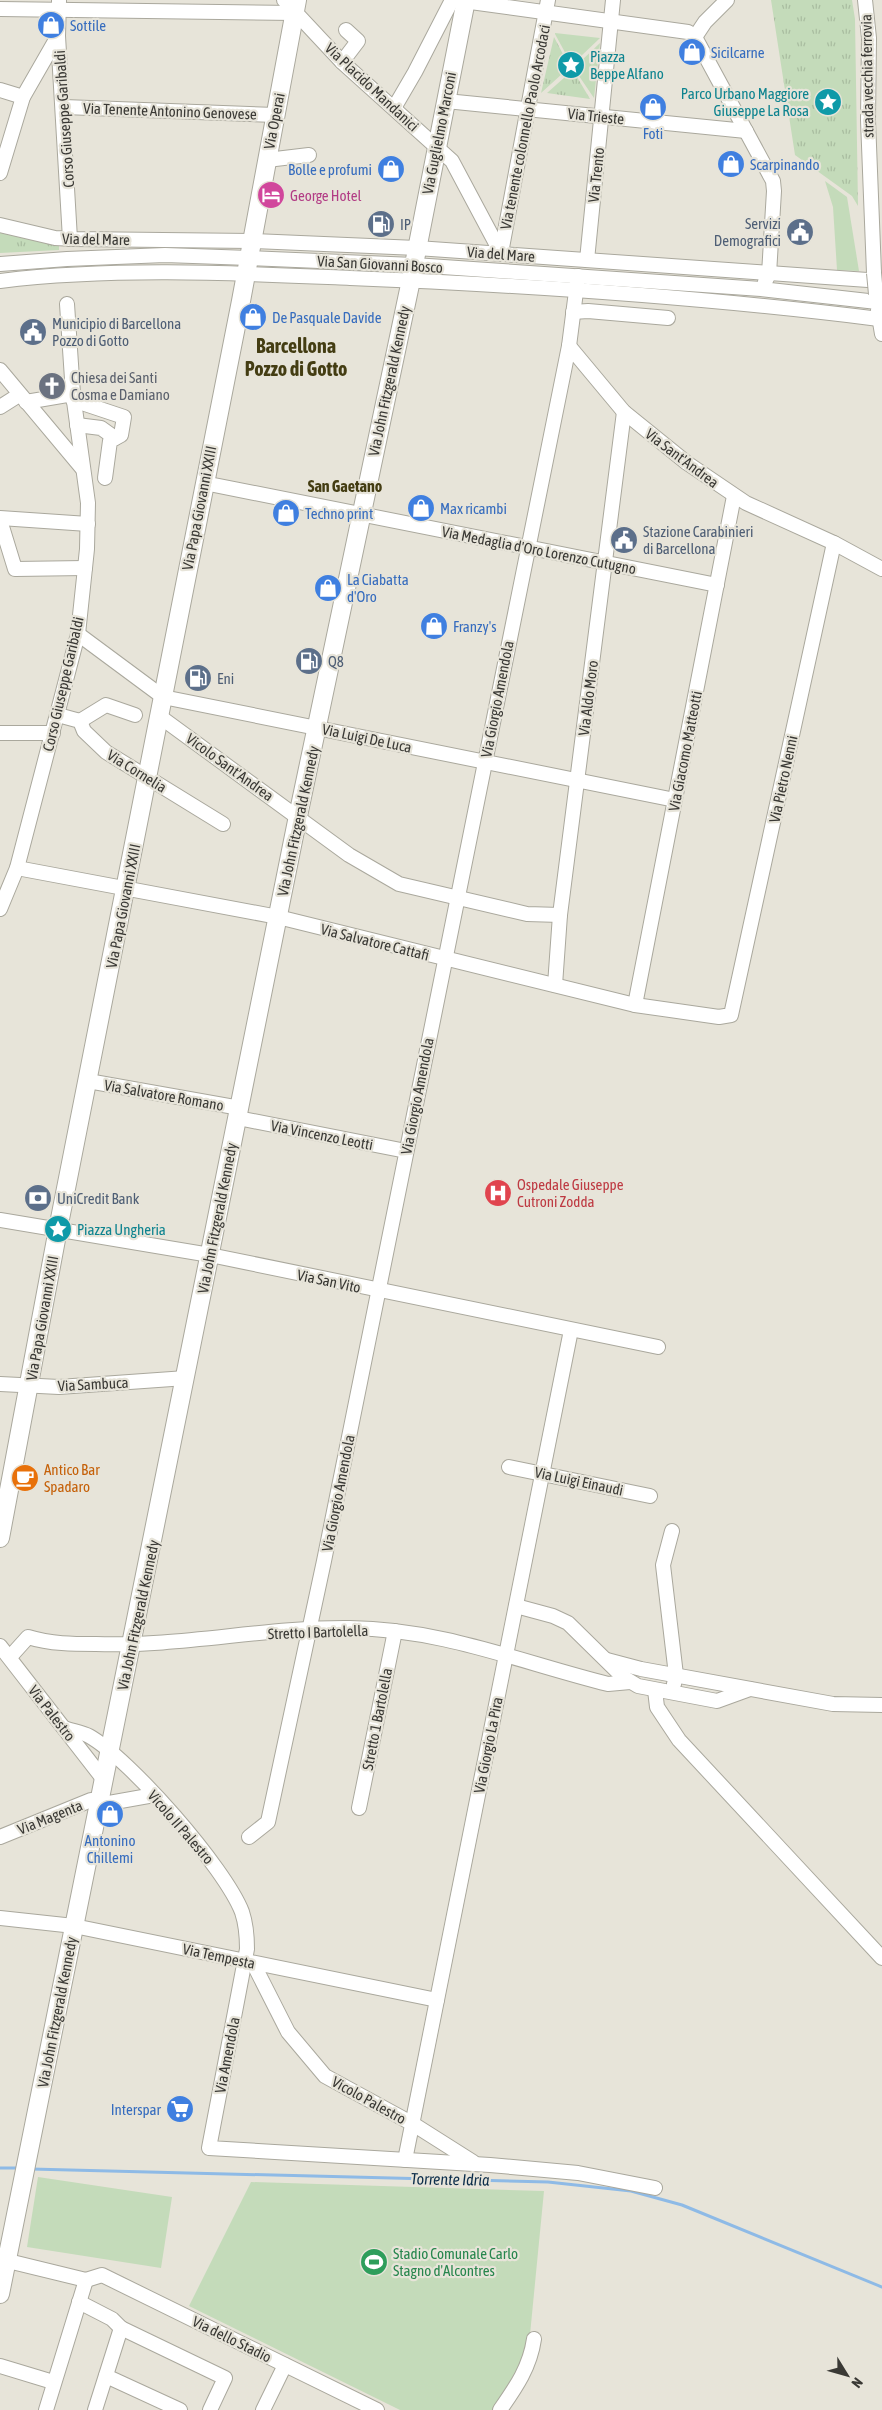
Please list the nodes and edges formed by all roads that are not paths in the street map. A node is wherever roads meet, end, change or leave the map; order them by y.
1 (460, 0) edge
2 (613, 0) edge
3 (727, 0) edge
4 (865, 0) edge
5 (292, 4) edge
6 (58, 5) edge
7 (547, 6) edge
8 (0, 9) edge
9 (611, 22) junction
10 (346, 30) dead end
11 (58, 36) junction
12 (695, 37) junction
13 (342, 62) junction
14 (0, 90) edge
15 (23, 97) junction
16 (446, 101) junction
17 (64, 108) junction
18 (394, 108) junction
19 (528, 110) junction
20 (275, 115) junction
21 (602, 116) junction
22 (746, 131) junction
23 (437, 146) junction
24 (309, 155) dead end
25 (267, 160) junction
26 (0, 173) edge
27 (0, 225) edge
28 (70, 239) junction
29 (501, 253) junction
30 (249, 258) junction
31 (587, 260) junction
32 (0, 264) edge
33 (414, 264) junction
34 (769, 274) junction
35 (578, 276) junction
36 (878, 277) edge
37 (0, 281) edge
38 (761, 289) junction
39 (576, 291) junction
40 (876, 298) junction
41 (67, 304) dead end
42 (754, 304) junction
43 (573, 312) junction
44 (668, 318) dead end
45 (879, 319) junction
46 (882, 334) edge
47 (569, 346) junction
48 (0, 370) edge
49 (73, 397) junction
50 (22, 399) junction
51 (0, 407) edge
52 (624, 412) junction
53 (77, 425) junction
54 (116, 438) junction
55 (83, 469) junction
56 (105, 478) dead end
57 (204, 483) junction
58 (734, 496) junction
59 (362, 515) junction
60 (0, 519) edge
61 (88, 524) junction
62 (3, 537) edge
63 (834, 543) junction
64 (527, 548) junction
65 (605, 564) junction
66 (85, 568) junction
67 (882, 570) edge
68 (717, 585) junction
69 (78, 634) junction
70 (163, 697) junction
71 (135, 714) dead end
72 (58, 715) junction
73 (160, 716) junction
74 (80, 721) junction
75 (318, 727) junction
76 (0, 733) edge
77 (53, 733) junction
78 (484, 763) junction
79 (148, 778) junction
80 (578, 781) junction
81 (675, 800) junction
82 (298, 816) junction
83 (223, 824) dead end
84 (17, 868) junction
85 (126, 889) junction
86 (458, 897) junction
87 (0, 909) edge
88 (560, 916) junction
89 (278, 917) junction
90 (445, 960) junction
91 (555, 985) junction
92 (636, 1005) junction
93 (731, 1014) joint
94 (88, 1081) junction
95 (239, 1113) junction
96 (406, 1151) junction
97 (0, 1220) edge
98 (58, 1229) junction
99 (210, 1255) junction
100 (378, 1291) junction
101 (571, 1330) junction
102 (658, 1347) dead end
103 (186, 1378) junction
104 (0, 1384) edge
105 (30, 1386) junction
106 (509, 1467) dead end
107 (542, 1474) junction
108 (650, 1496) dead end
109 (672, 1530) dead end
110 (0, 1538) edge
111 (516, 1606) junction
112 (310, 1629) junction
113 (395, 1631) junction
114 (132, 1645) junction
115 (0, 1646) edge
116 (506, 1654) junction
117 (10, 1658) junction
118 (607, 1660) junction
119 (641, 1669) junction
120 (676, 1675) junction
121 (634, 1684) junction
122 (750, 1689) junction
123 (655, 1690) junction
124 (673, 1692) junction
125 (882, 1705) edge
126 (64, 1728) junction
127 (110, 1751) junction
128 (104, 1780) junction
129 (154, 1795) junction
130 (100, 1802) junction
131 (359, 1808) dead end
132 (0, 1837) edge
133 (249, 1837) dead end
134 (0, 1918) edge
135 (74, 1926) junction
136 (882, 1958) edge
137 (249, 1962) junction
138 (437, 2000) junction
139 (413, 2124) junction
140 (406, 2160) junction
141 (476, 2164) junction
142 (655, 2188) dead end
143 (3, 2260) edge
144 (86, 2280) junction
145 (0, 2294) edge
146 (79, 2302) junction
147 (121, 2328) junction
148 (534, 2339) dead end
149 (284, 2365) junction
150 (0, 2366) edge
151 (106, 2376) junction
152 (54, 2382) junction
153 (46, 2410) edge
154 (95, 2410) edge
155 (180, 2410) edge
156 (210, 2410) edge
157 (263, 2410) edge
158 (377, 2410) edge
159 (500, 2410) edge

1 - 7 street
1 - 16 main road, Via Guglielmo Marconi
1 - 18 street
2 - 9 street, Via Trento
3 - 12 street
4 - 36 street, strada vecchia ferrovia
5 - 6 street
5 - 13 street, Via Placido Mandanici
5 - 20 main road, Via Operai
6 - 8 street
6 - 11 street, Corso Giuseppe Garibaldi
7 - 9 street
7 - 19 street, Via tenente colonnello Paolo Arcodaci
9 - 12 street
9 - 21 street, Via Trento
10 - 13 street
11 - 15 street
11 - 17 street, Corso Giuseppe Garibaldi
12 - 22 street
13 - 18 street, Via Placido Mandanici
14 - 15 street
15 - 26 street
16 - 19 street, Via Trieste
16 - 23 main road, Via Guglielmo Marconi
17 - 20 street, Via Tenente Antonino Genovese
17 - 28 street, Corso Giuseppe Garibaldi
18 - 23 street, Via Placido Mandanici
19 - 21 street, Via Trieste
19 - 29 street, Via tenente colonnello Paolo Arcodaci
20 - 25 main road, Via Operai
21 - 22 street, Via Trieste
21 - 31 street, Via Trento
22 - 34 street
23 - 29 street, Via Placido Mandanici
23 - 33 main road, Via Guglielmo Marconi
24 - 25 street
25 - 30 main road, Via Operai
27 - 28 street, Via del Mare
28 - 30 street, Via del Mare
29 - 31 street, Via del Mare
29 - 33 street, Via del Mare
30 - 32 street, Via San Giovanni Bosco
30 - 33 street, Via San Giovanni Bosco
30 - 33 street, Via del Mare
30 - 37 street, Via San Giovanni Bosco
30 - 57 main road, Via Papa Giovanni XXIII
31 - 34 street, Via del Mare
33 - 35 street, Via San Giovanni Bosco
33 - 39 street, Via San Giovanni Bosco
33 - 59 main road, Via John Fitzgerald Kennedy
34 - 36 street, Via del Mare
34 - 38 street
35 - 38 street, Via San Giovanni Bosco
35 - 39 street
36 - 40 street, strada vecchia ferrovia, bridge
38 - 40 street
38 - 42 street
39 - 42 street, Via San Giovanni Bosco
39 - 43 street
40 - 45 street, strada vecchia ferrovia
41 - 49 street, Corso Giuseppe Garibaldi
42 - 45 street
43 - 44 street
43 - 47 street
45 - 46 street, strada vecchia ferrovia
47 - 52 street, Via Sant'Andrea
47 - 64 street, Via Giorgio Amendola
48 - 50 street
49 - 50 street
49 - 53 street, Corso Giuseppe Garibaldi
49 - 54 street
50 - 51 street
50 - 55 street
52 - 58 street, Via Sant'Andrea
52 - 65 street, Via Aldo Moro
53 - 54 street
53 - 55 street, Corso Giuseppe Garibaldi
54 - 56 street
55 - 61 street, Corso Giuseppe Garibaldi
57 - 59 street, Via Medaglia d'Oro Lorenzo Cutugno
57 - 70 main road, Via Papa Giovanni XXIII
58 - 63 street, Via Sant'Andrea
58 - 68 street, Via Giacomo Matteotti
59 - 64 street, Via Medaglia d'Oro Lorenzo Cutugno
59 - 75 main road, Via John Fitzgerald Kennedy
60 - 61 street
60 - 62 street
61 - 66 street, Corso Giuseppe Garibaldi
62 - 66 street
63 - 67 street, Via Sant'Andrea
63 - 93 street, Via Pietro Nenni
64 - 65 street, Via Medaglia d'Oro Lorenzo Cutugno
64 - 78 street, Via Giorgio Amendola
65 - 68 street, Via Medaglia d'Oro Lorenzo Cutugno
65 - 80 street, Via Aldo Moro
66 - 69 street, Corso Giuseppe Garibaldi
68 - 81 street, Via Giacomo Matteotti
69 - 70 street, Via Luigi De Luca
69 - 72 street, Corso Giuseppe Garibaldi
70 - 73 main road, Via Papa Giovanni XXIII
70 - 75 street, Via Luigi De Luca
71 - 74 street
72 - 74 street
72 - 77 street, Corso Giuseppe Garibaldi
73 - 79 main road, Via Papa Giovanni XXIII
73 - 82 street, Vicolo Sant'Andrea
74 - 79 street, Via Cornelia
75 - 78 street, Via Luigi De Luca
75 - 82 main road, Via John Fitzgerald Kennedy
76 - 77 street
77 - 84 street, Corso Giuseppe Garibaldi
78 - 80 street, Via Luigi De Luca
78 - 86 street, Via Giorgio Amendola
79 - 83 street, Via Cornelia
79 - 85 main road, Via Papa Giovanni XXIII
80 - 81 street, Via Luigi De Luca
80 - 88 street, Via Aldo Moro
81 - 92 street, Via Giacomo Matteotti
82 - 86 street, Vicolo Sant'Andrea
82 - 89 main road, Via John Fitzgerald Kennedy
84 - 85 street, Via Salvatore Cattafi
84 - 87 street, Corso Giuseppe Garibaldi
85 - 89 street, Via Salvatore Cattafi
85 - 94 main road, Via Papa Giovanni XXIII
86 - 88 street, Vicolo Sant'Andrea
86 - 90 street, Via Giorgio Amendola
88 - 91 street, Via Aldo Moro
89 - 90 street, Via Salvatore Cattafi
89 - 95 main road, Via John Fitzgerald Kennedy
90 - 91 street, Via Salvatore Cattafi
90 - 96 street, Via Giorgio Amendola
91 - 92 street, Via Salvatore Cattafi
92 - 93 street, Via Salvatore Cattafi
94 - 95 street, Via Salvatore Romano
94 - 98 main road, Via Papa Giovanni XXIII
95 - 96 street, Via Vincenzo Leotti
95 - 99 main road, Via John Fitzgerald Kennedy
96 - 100 street, Via Giorgio Amendola
97 - 98 street, Via San Vito
98 - 99 street, Via San Vito
98 - 105 main road, Via Papa Giovanni XXIII
99 - 100 street, Via San Vito
99 - 103 main road, Via John Fitzgerald Kennedy
100 - 101 street, Via San Vito
100 - 112 street, Via Giorgio Amendola
101 - 102 street, Via San Vito
101 - 107 street, Via Giorgio La Pira
103 - 105 street, Via Sambuca
103 - 114 main road, Via John Fitzgerald Kennedy
104 - 105 street, Via Sambuca
105 - 110 main road, Via Papa Giovanni XXIII
106 - 107 street, Via Luigi Einaudi
107 - 108 street, Via Luigi Einaudi
107 - 111 street, Via Giorgio La Pira
109 - 120 street
111 - 116 street, Via Giorgio La Pira
111 - 118 street
112 - 113 street, Stretto I Bartolella
112 - 114 street, Stretto I Bartolella
112 - 133 street, Via Giorgio Amendola
113 - 116 street, Stretto I Bartolella
113 - 131 street, Stretto 1 Bartolella
114 - 117 street, Stretto I Bartolella
114 - 127 main road, Via John Fitzgerald Kennedy
115 - 117 street, Via Palestro
116 - 121 street, Stretto I Bartolella
116 - 138 street, Via Giorgio La Pira
117 - 126 street, Via Palestro
118 - 119 street
118 - 121 street
119 - 120 street
119 - 121 street
120 - 122 street
120 - 124 street
121 - 123 street, Stretto I Bartolella
122 - 124 street, Stretto I Bartolella
122 - 125 street
123 - 124 street, Stretto I Bartolella
123 - 136 street
126 - 127 street, Vicolo II Palestro
126 - 128 street, Via Palestro
127 - 128 main road, Via John Fitzgerald Kennedy
127 - 129 street, Vicolo II Palestro
128 - 130 main road, Via John Fitzgerald Kennedy
129 - 130 street, Via Magenta
129 - 137 street, Vicolo II Palestro
130 - 132 street, Via Magenta
130 - 135 main road, Via John Fitzgerald Kennedy
134 - 135 street, Via Tempesta
135 - 137 street, Via Tempesta
135 - 143 main road, Via John Fitzgerald Kennedy
137 - 138 street, Via Tempesta
137 - 139 street, Vicolo Palestro
137 - 140 street, Via Amendola
138 - 139 street, Via Giorgio La Pira
139 - 140 street, Via Giorgio La Pira
139 - 141 street, Vicolo Palestro
140 - 141 street
141 - 142 street
143 - 144 street, Via dello Stadio
143 - 145 main road
144 - 146 street
144 - 149 street, Via dello Stadio
146 - 147 street
146 - 152 street
147 - 151 street
147 - 156 street
148 - 159 street
149 - 157 street
149 - 158 street, Via dello Stadio
150 - 152 street
151 - 154 street
151 - 155 street
152 - 153 street

